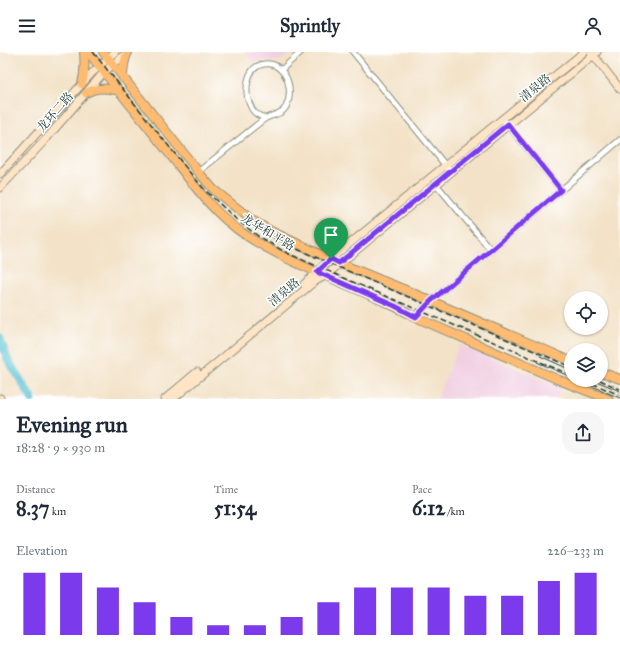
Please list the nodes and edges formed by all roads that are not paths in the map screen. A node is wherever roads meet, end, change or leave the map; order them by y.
1 (84, 52) edge
2 (88, 52) edge
3 (115, 52) edge
4 (128, 52) edge
5 (301, 52) edge
6 (353, 52) edge
7 (584, 52) edge
8 (594, 53) edge
9 (108, 58) edge
10 (102, 69) junction
11 (281, 70) junction
12 (124, 78) junction
13 (620, 82) edge
14 (82, 84) junction
15 (620, 89) edge
16 (119, 91) junction
17 (86, 94) junction
18 (265, 118) junction
19 (505, 122) junction
20 (620, 140) edge
21 (446, 166) junction
22 (451, 171) junction
23 (198, 172) junction
24 (0, 174) edge
25 (436, 184) junction
26 (0, 188) edge
27 (561, 190) junction
28 (491, 250) junction
29 (331, 259) junction
30 (339, 263) junction
31 (321, 274) junction
32 (431, 301) junction
33 (416, 317) junction
34 (564, 358) edge
35 (608, 375) edge
36 (620, 379) edge
37 (165, 399) edge
38 (172, 399) edge
39 (608, 399) edge

1 - 14 main road
2 - 10 main road, 龙华和平路
3 - 9 main road, 龙环二路
4 - 9 main road, 龙环二路
4 - 12 main road
5 - 11 street
6 - 21 street
7 - 19 main road, 清泉路
8 - 13 main road
8 - 15 main road
8 - 19 main road, 清泉路
9 - 10 main road, 龙环二路
9 - 12 main road, 龙华和平路
10 - 14 main road, 龙环二路
10 - 16 main road, 龙华和平路
10 - 17 main road, 龙环二路
11 - 18 street
11 - 18 street
12 - 23 main road, 龙华和平路
14 - 24 main road, 龙环二路
16 - 17 main road
16 - 31 main road, 龙华和平路
17 - 26 main road, 龙环二路
18 - 23 street
19 - 21 main road, 清泉路
19 - 22 main road, 清泉路
19 - 27 street
20 - 27 street
21 - 22 street
21 - 29 main road, 清泉路
22 - 25 main road, 清泉路
23 - 29 main road, 龙华和平路
25 - 28 street
25 - 30 main road, 清泉路
27 - 28 street
28 - 32 street
29 - 30 main road, 龙华和平路
29 - 31 main road, 清泉路
30 - 31 main road, 清泉路
30 - 32 main road, 龙华和平路
31 - 33 main road, 龙华和平路
31 - 37 main road, 清泉路
31 - 38 main road, 清泉路
32 - 33 street
32 - 34 main road, 龙华和平路
33 - 39 main road, 龙华和平路
35 - 36 main road

